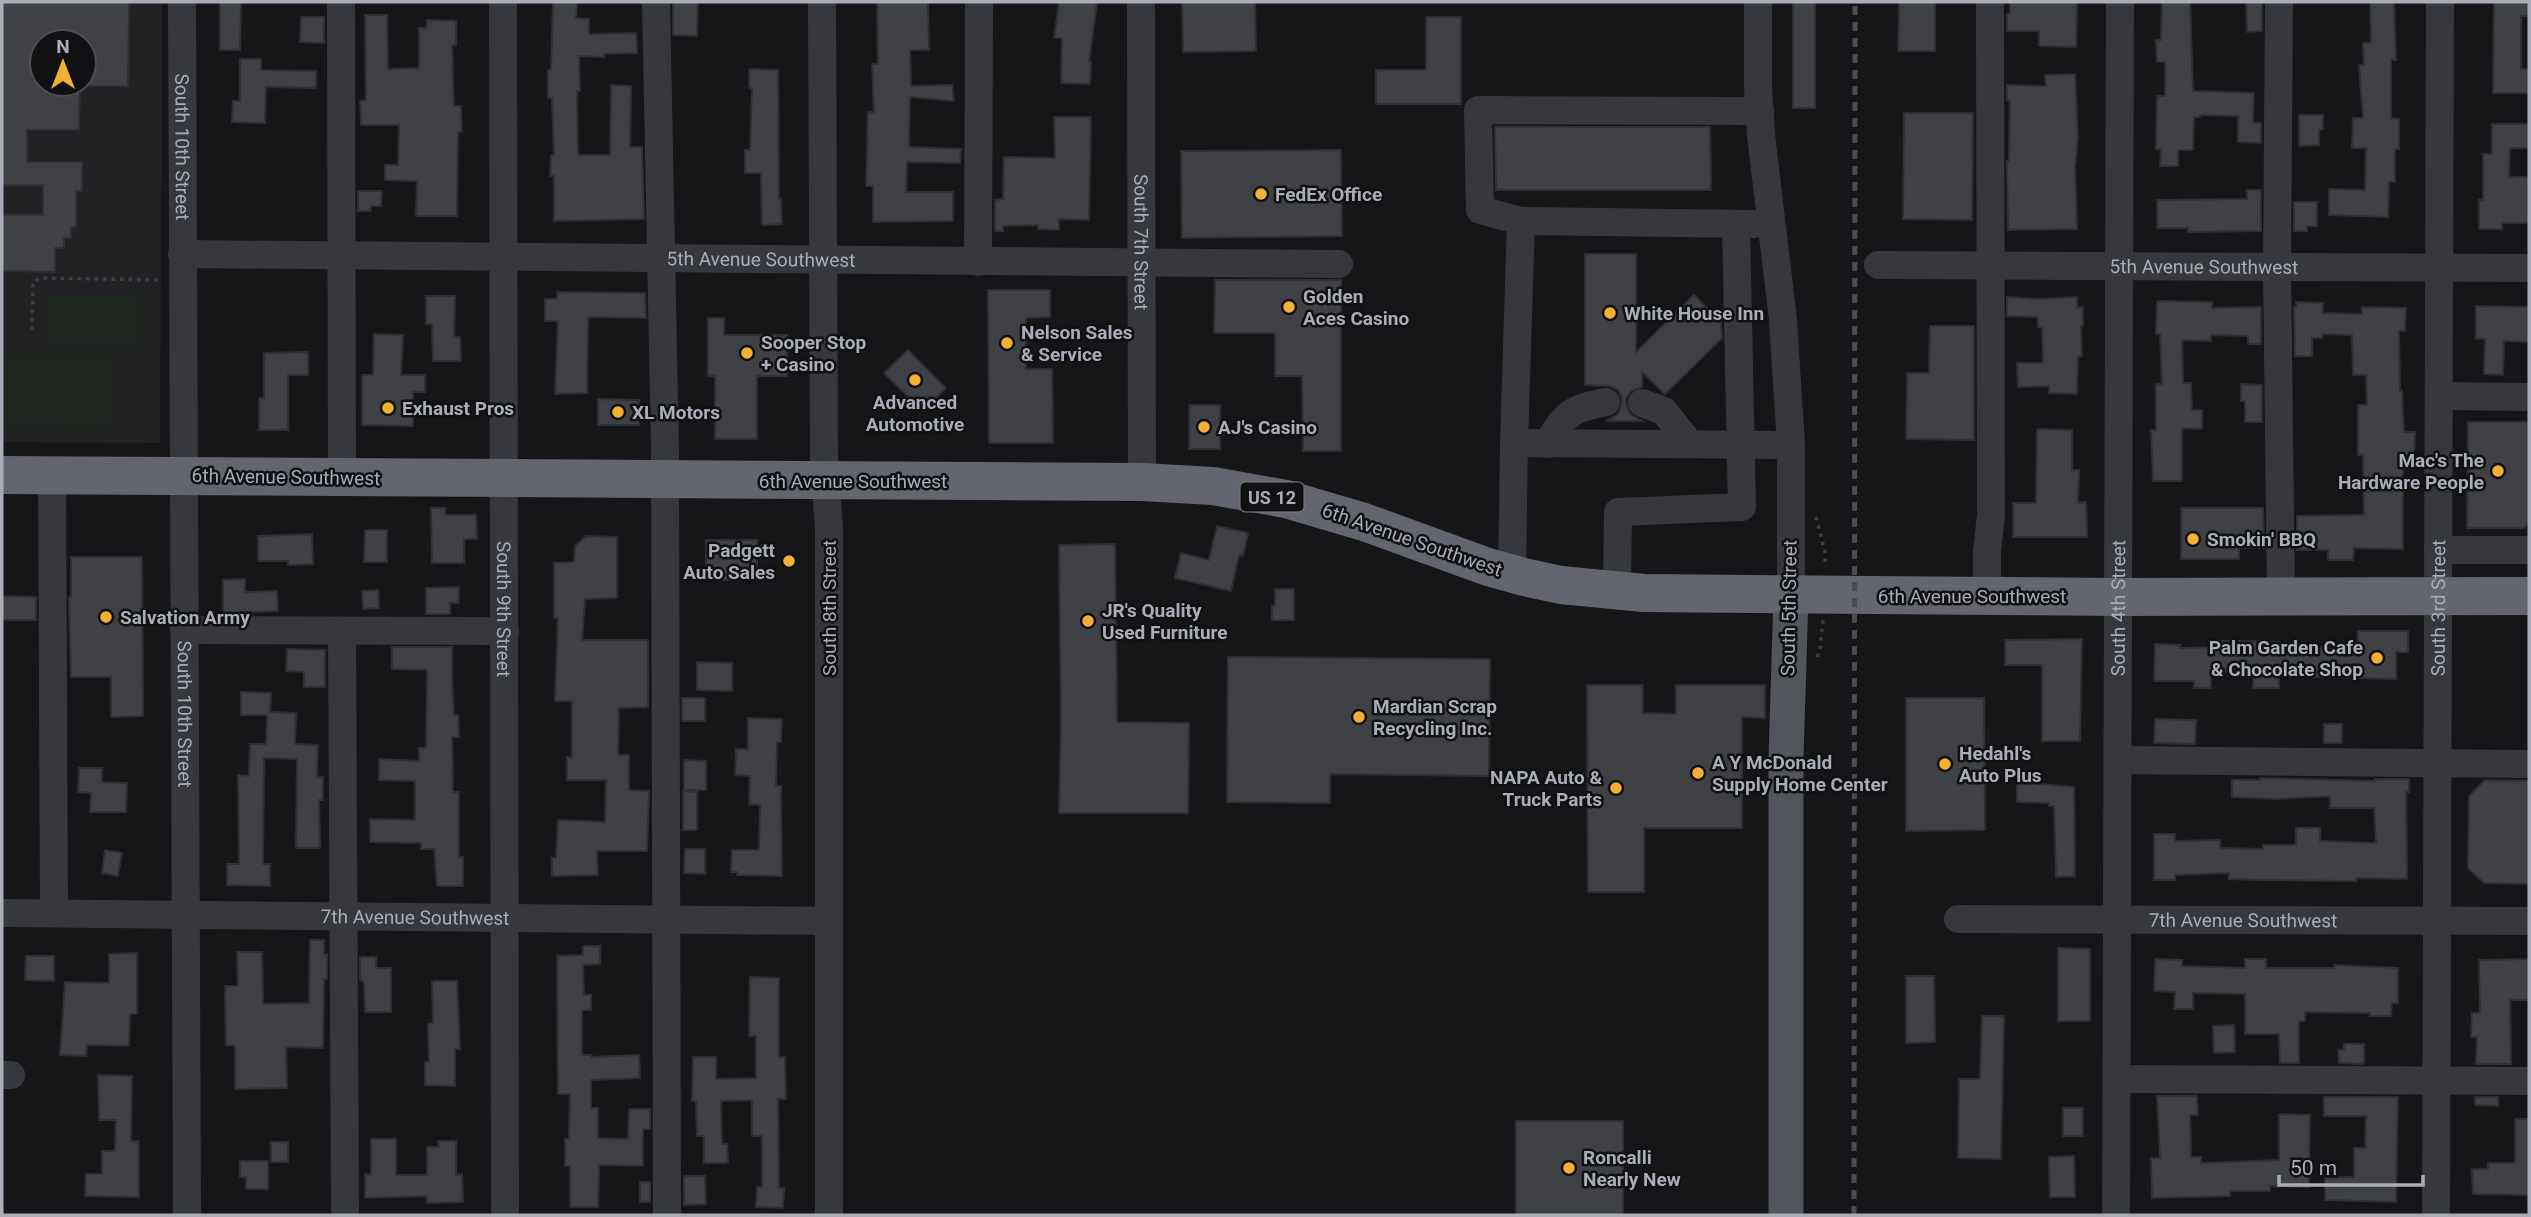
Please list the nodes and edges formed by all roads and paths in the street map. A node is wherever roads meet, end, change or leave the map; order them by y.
1 (182, 2) edge
2 (341, 2) edge
3 (503, 2) edge
4 (656, 2) edge
5 (822, 2) edge
6 (979, 2) edge
7 (1141, 2) edge
8 (1758, 2) edge
9 (1990, 2) edge
10 (2120, 2) edge
11 (2279, 2) edge
12 (2440, 2) edge
13 (1760, 111) junction
14 (1521, 221) junction
15 (1771, 223) junction
16 (1736, 226) junction
17 (182, 254) junction
18 (341, 256) junction
19 (504, 258) junction
20 (662, 259) junction
21 (823, 260) junction
22 (978, 262) junction
23 (1142, 264) junction
24 (1339, 264) dead end
25 (1878, 265) dead end
26 (1991, 266) junction
27 (2119, 267) junction
28 (2277, 267) junction
29 (2438, 267) junction
30 (2529, 268) edge
31 (164, 280) dead end
32 (32, 330) dead end
33 (2439, 396) junction
34 (2529, 397) edge
35 (1606, 402) dead end
36 (1643, 403) dead end
37 (1514, 443) junction
38 (1547, 443) junction
39 (1690, 444) junction
40 (1742, 445) junction
41 (1791, 445) junction
42 (2, 475) edge
43 (51, 476) junction
44 (183, 476) junction
45 (342, 478) junction
46 (504, 480) junction
47 (665, 481) junction
48 (826, 481) junction
49 (1142, 482) junction
50 (2438, 550) junction
51 (2529, 550) edge
52 (1512, 574) junction
53 (1617, 590) junction
54 (1791, 595) junction
55 (1987, 596) junction
56 (2281, 596) junction
57 (2439, 596) junction
58 (2529, 596) edge
59 (2119, 597) junction
60 (184, 630) junction
61 (342, 631) junction
62 (505, 631) junction
63 (2118, 760) junction
64 (2529, 764) edge
65 (2438, 765) junction
66 (2, 913) edge
67 (54, 913) junction
68 (185, 915) junction
69 (344, 916) junction
70 (505, 917) junction
71 (667, 919) junction
72 (1958, 919) dead end
73 (2118, 919) junction
74 (828, 921) junction
75 (2437, 921) junction
76 (2529, 921) edge
77 (2116, 1079) junction
78 (2437, 1080) junction
79 (2529, 1081) edge
80 (187, 1215) edge
81 (345, 1215) edge
82 (505, 1215) edge
83 (667, 1215) edge
84 (829, 1215) edge
85 (1786, 1215) edge
86 (2116, 1215) edge
87 (2436, 1215) edge

1 - 17 street, South 10th Street
2 - 18 street
3 - 19 street, South 9th Street
4 - 20 street
5 - 21 street, South 8th Street
6 - 22 street
7 - 23 street, South 7th Street
8 - 13 street, South 5th Street
9 - 26 street
10 - 27 street, South 4th Street
11 - 28 street
12 - 29 street, South 3rd Street
13 - 14 street
13 - 15 street, South 5th Street
14 - 16 street
14 - 37 street
15 - 16 street
15 - 41 street, South 5th Street
16 - 40 street
17 - 18 street, 5th Avenue Southwest
17 - 44 street, South 10th Street
18 - 19 street, 5th Avenue Southwest
18 - 45 street
19 - 20 street, 5th Avenue Southwest
19 - 46 street, South 9th Street
20 - 21 street, 5th Avenue Southwest
20 - 47 street
21 - 22 street, 5th Avenue Southwest
21 - 48 street, South 8th Street
22 - 23 street, 5th Avenue Southwest
23 - 24 street, 5th Avenue Southwest
23 - 49 street, South 7th Street
25 - 26 street, 5th Avenue Southwest
26 - 27 street, 5th Avenue Southwest
26 - 55 street
27 - 28 street, 5th Avenue Southwest
27 - 59 street, South 4th Street
28 - 29 street, 5th Avenue Southwest
28 - 56 street
29 - 30 street, 5th Avenue Southwest
29 - 33 street, South 3rd Street
31 - 32 path
33 - 34 street
33 - 50 street, South 3rd Street
35 - 38 street
36 - 39 street
37 - 38 street
37 - 52 street
38 - 39 street
39 - 40 street
40 - 41 street
40 - 53 street
41 - 54 street, South 5th Street
42 - 43 highway, 6th Avenue Southwest / US 12
43 - 44 highway, 6th Avenue Southwest / US 12
43 - 67 street
44 - 45 highway, 6th Avenue Southwest / US 12
44 - 60 street, South 10th Street
45 - 46 highway, 6th Avenue Southwest / US 12
46 - 47 highway, 6th Avenue Southwest / US 12
46 - 62 street, South 9th Street
47 - 48 highway, 6th Avenue Southwest / US 12
47 - 71 street
48 - 49 highway, 6th Avenue Southwest / US 12
48 - 74 street, South 8th Street
49 - 52 highway, 6th Avenue Southwest / US 12
50 - 51 street
50 - 57 street, South 3rd Street
52 - 53 highway, 6th Avenue Southwest / US 12
53 - 54 highway, 6th Avenue Southwest / US 12
54 - 55 highway, 6th Avenue Southwest / US 12
54 - 85 main road, South 5th Street
55 - 59 highway, 6th Avenue Southwest / US 12
56 - 57 highway, 6th Avenue Southwest / US 12
56 - 59 highway, 6th Avenue Southwest / US 12
57 - 58 highway, 6th Avenue Southwest / US 12
57 - 65 street, South 3rd Street
59 - 63 street, South 4th Street
60 - 61 street
60 - 68 street, South 10th Street
61 - 62 street
61 - 69 street
62 - 70 street, South 9th Street
63 - 65 street
63 - 73 street, South 4th Street
64 - 65 street
65 - 75 street, South 3rd Street
66 - 67 street, 7th Avenue Southwest
67 - 68 street, 7th Avenue Southwest
68 - 69 street, 7th Avenue Southwest
68 - 80 street, South 10th Street
69 - 70 street, 7th Avenue Southwest
69 - 81 street
70 - 71 street, 7th Avenue Southwest
70 - 82 street, South 9th Street
71 - 74 street, 7th Avenue Southwest
71 - 83 street
72 - 73 street, 7th Avenue Southwest
73 - 75 street, 7th Avenue Southwest
73 - 77 street, South 4th Street
74 - 84 street, South 8th Street
75 - 76 street, 7th Avenue Southwest
75 - 78 street, South 3rd Street
77 - 78 street
77 - 86 street, South 4th Street
78 - 79 street
78 - 87 street, South 3rd Street

